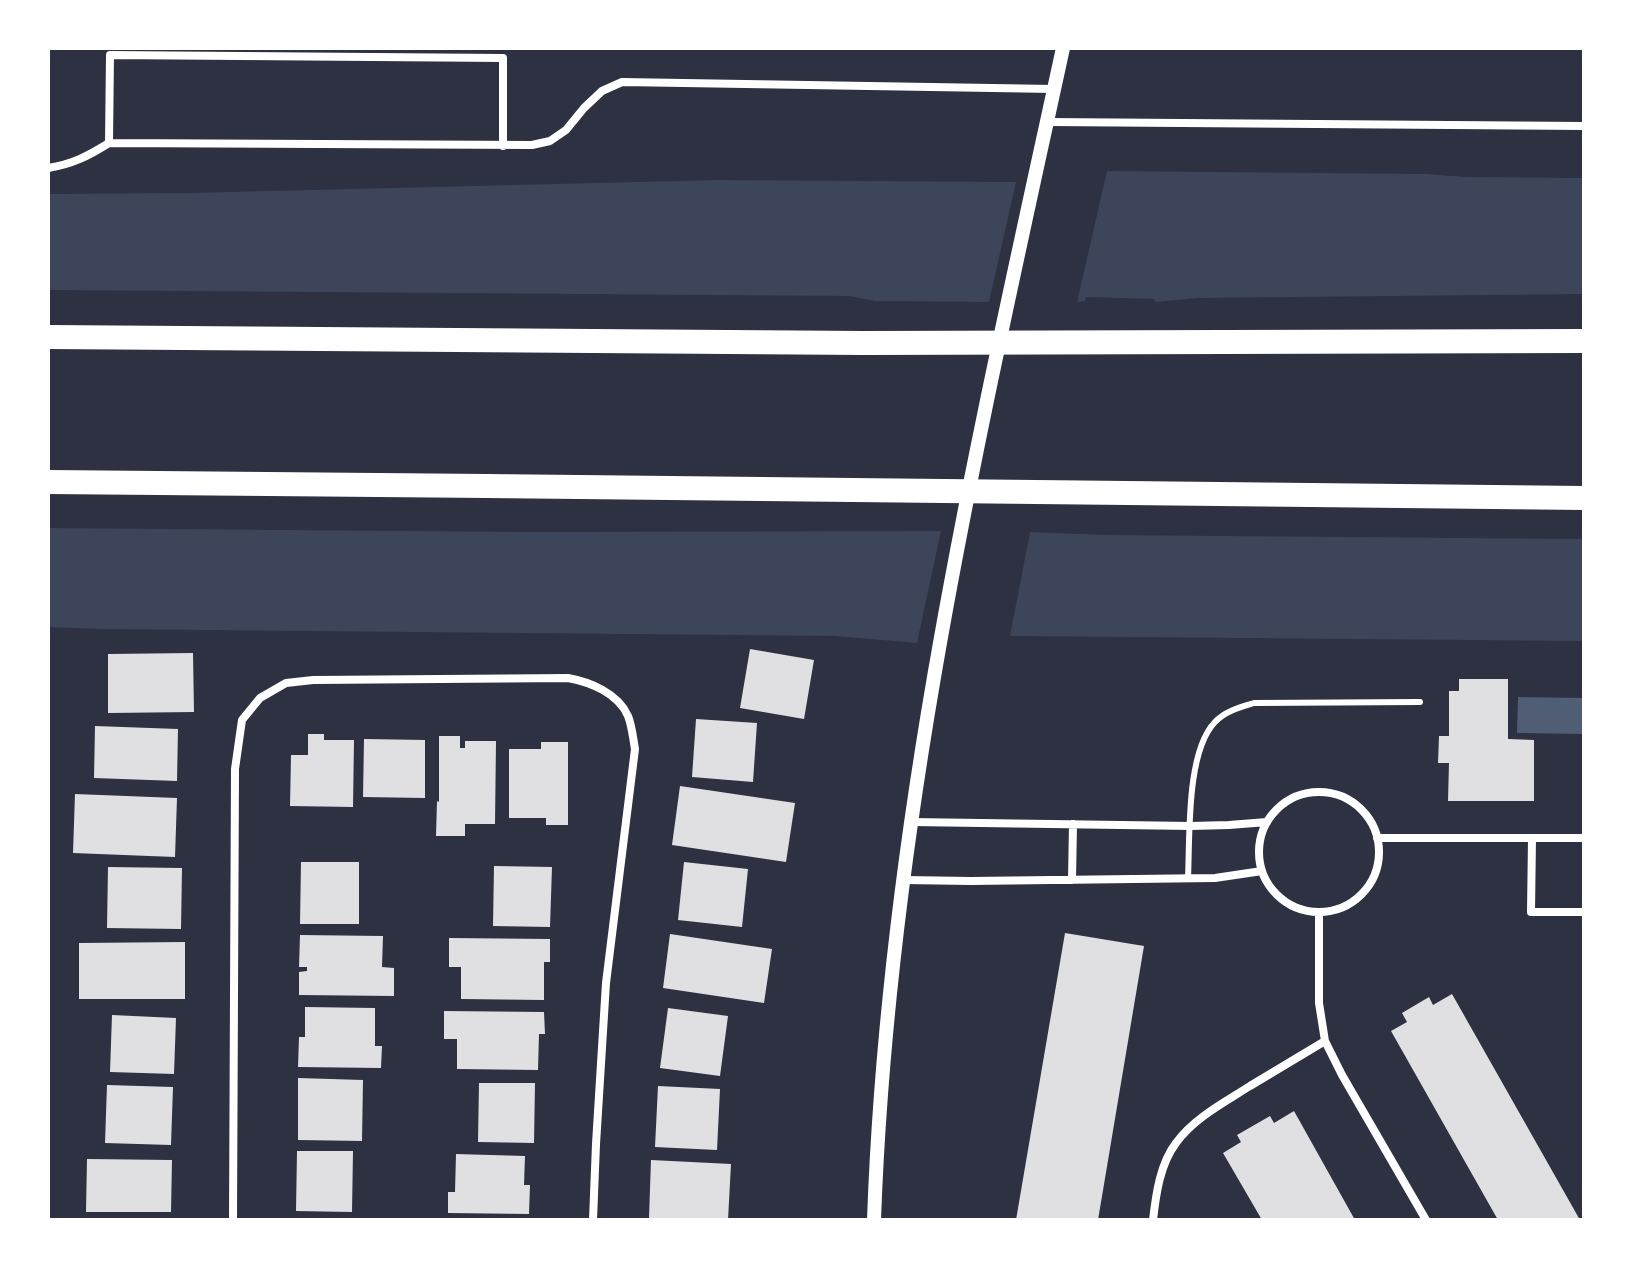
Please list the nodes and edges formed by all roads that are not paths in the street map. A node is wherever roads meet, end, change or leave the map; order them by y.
1 (1063, 48) edge
2 (1054, 89) junction
3 (1048, 122) junction
4 (1584, 126) edge
5 (109, 143) junction
6 (503, 146) junction
7 (48, 168) edge
8 (48, 337) edge
9 (1584, 341) edge
10 (48, 482) edge
11 (1584, 498) edge
12 (1420, 702) dead end
13 (910, 822) junction
14 (1267, 822) junction
15 (1073, 824) junction
16 (1191, 826) junction
17 (1377, 838) junction
18 (1532, 838) junction
19 (1584, 838) edge
20 (1262, 871) junction
21 (1188, 878) junction
22 (902, 880) junction
23 (1072, 880) junction
24 (1584, 912) edge
25 (1319, 913) junction
26 (1325, 1041) junction
27 (233, 1220) edge
28 (593, 1220) edge
29 (874, 1220) edge
30 (1153, 1220) edge
31 (1426, 1220) edge

1 - 2 street
2 - 3 street
2 - 6 street
3 - 4 street
3 - 13 street
5 - 6 street
5 - 6 street
5 - 7 street
8 - 9 highway
10 - 11 highway
12 - 16 lane
13 - 15 street
13 - 22 street
14 - 16 street
14 - 17 street
14 - 20 street
15 - 16 street
15 - 23 street
16 - 21 lane
17 - 18 street
17 - 25 street
18 - 19 street
18 - 24 street
20 - 21 street
20 - 25 street
21 - 23 street
22 - 23 street
22 - 29 street
25 - 26 street
26 - 30 street
26 - 31 street
27 - 28 street

